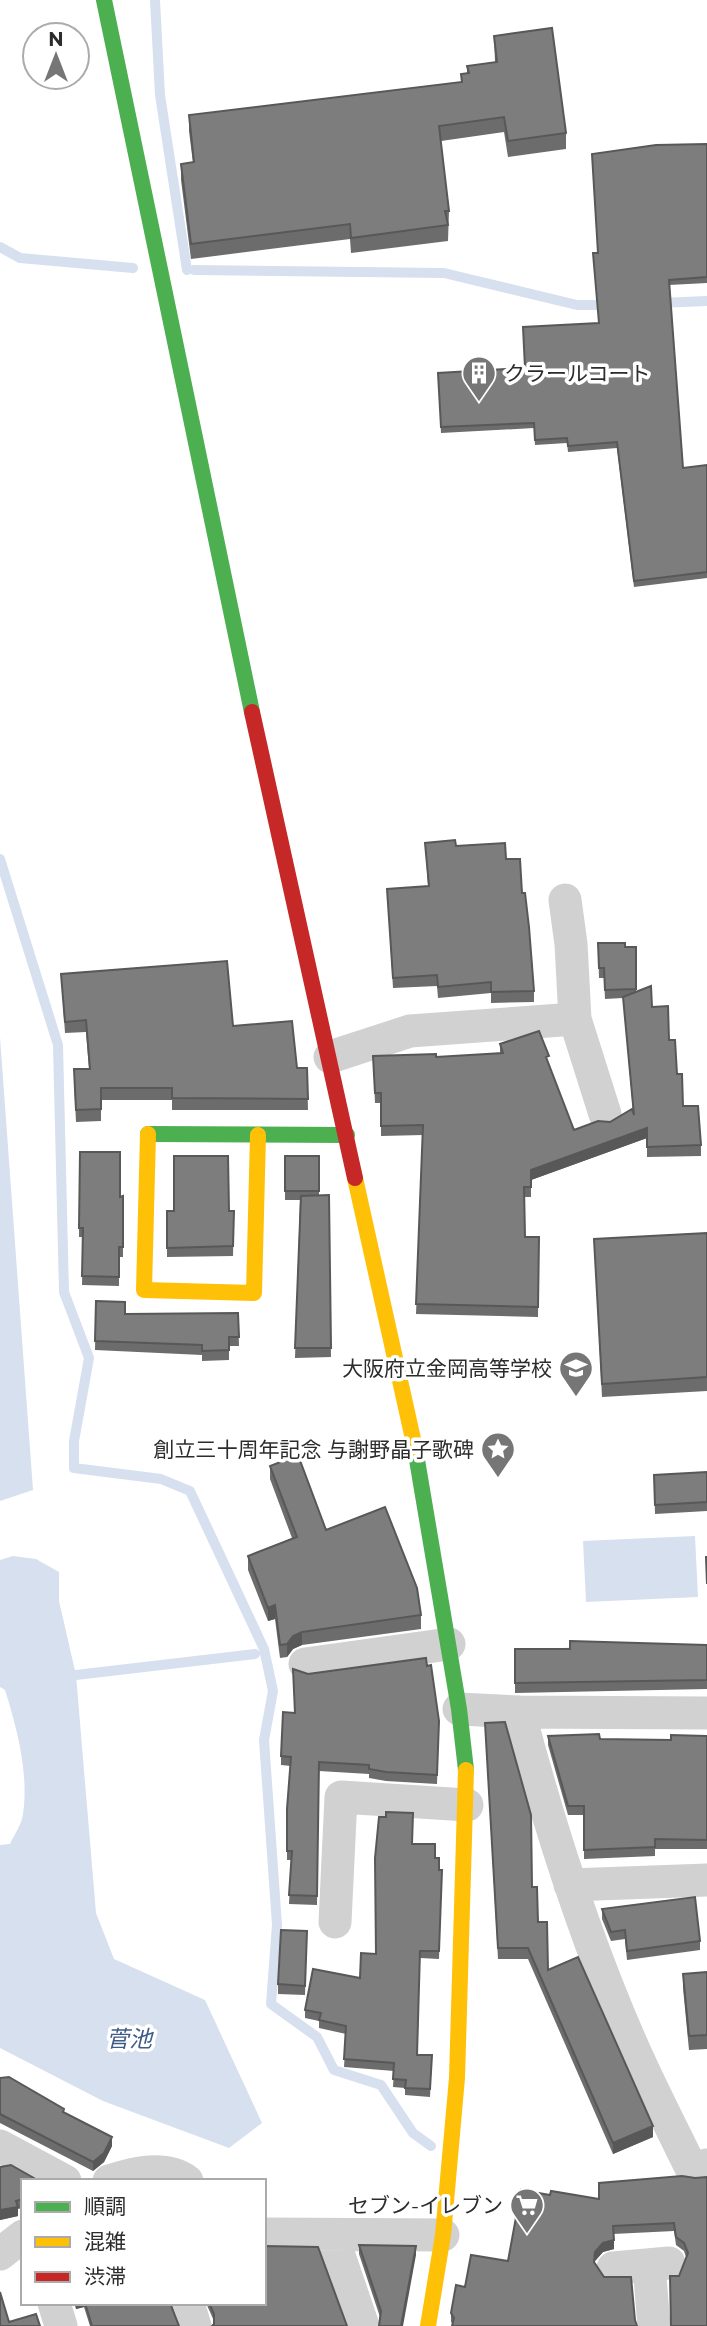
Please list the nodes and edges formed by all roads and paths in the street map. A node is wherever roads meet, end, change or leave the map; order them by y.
1 (104, 0) edge
2 (565, 900) dead end
3 (575, 1019) junction
4 (330, 1057) junction
5 (605, 1114) dead end
6 (258, 1135) junction
7 (347, 1135) junction
8 (449, 1644) junction
9 (305, 1664) dead end
10 (459, 1709) junction
11 (519, 1712) junction
12 (707, 1713) edge
13 (467, 1805) junction
14 (707, 1880) edge
15 (570, 1885) junction
16 (335, 1922) dead end
17 (0, 2146) edge
18 (707, 2165) edge
19 (149, 2177) edge
20 (61, 2179) edge
21 (116, 2179) edge
22 (184, 2179) edge
23 (266, 2234) edge
24 (332, 2235) junction
25 (443, 2235) junction
26 (21, 2238) edge
27 (0, 2254) edge
28 (613, 2268) dead end
29 (55, 2305) edge
30 (189, 2305) edge
31 (61, 2326) edge
32 (195, 2326) edge
33 (363, 2326) edge
34 (428, 2326) edge
35 (654, 2326) edge

1 - 4 street
2 - 3 street
3 - 4 street
3 - 5 street
4 - 7 street
6 - 6 street
6 - 7 street
7 - 8 street
8 - 9 street
8 - 10 street
10 - 11 street
10 - 13 street
11 - 12 street
11 - 15 street
13 - 16 street
13 - 25 street
14 - 15 street
15 - 18 street
17 - 20 street
19 - 21 street
19 - 22 street
23 - 24 street
24 - 25 street
24 - 33 street
25 - 34 street
26 - 27 street
28 - 35 street
29 - 31 street
30 - 32 street

